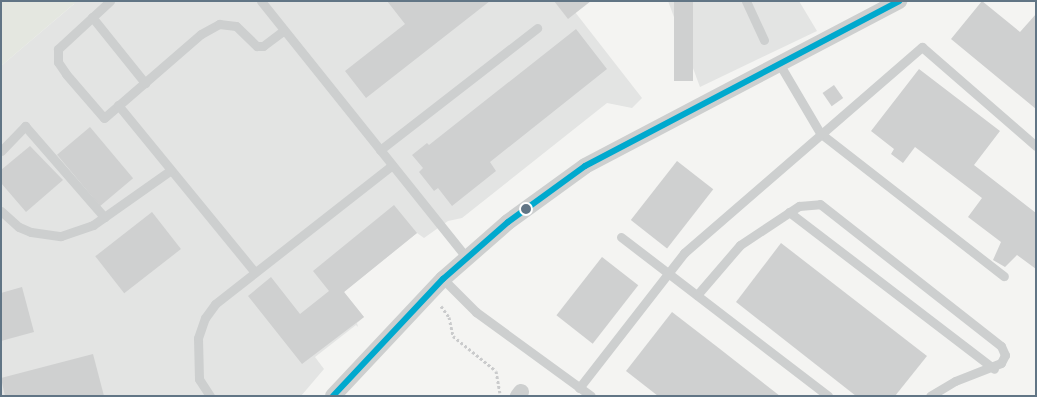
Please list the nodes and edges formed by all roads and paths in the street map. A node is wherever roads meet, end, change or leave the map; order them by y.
1 (110, 1) edge
2 (261, 1) edge
3 (746, 1) edge
4 (899, 1) edge
5 (92, 17) junction
6 (537, 28) dead end
7 (284, 30) junction
8 (764, 40) dead end
9 (780, 65) junction
10 (144, 83) junction
11 (118, 105) junction
12 (820, 132) junction
13 (1036, 146) edge
14 (380, 150) junction
15 (1, 151) edge
16 (392, 165) junction
17 (171, 170) junction
18 (1, 211) edge
19 (789, 212) junction
20 (104, 217) junction
21 (621, 237) dead end
22 (467, 258) junction
23 (254, 271) junction
24 (667, 271) junction
25 (1004, 276) dead end
26 (443, 279) junction
27 (697, 295) junction
28 (440, 300) dead end
29 (994, 369) junction
30 (580, 388) junction
31 (210, 396) edge
32 (333, 396) edge
33 (500, 396) edge
34 (591, 396) edge
35 (828, 396) edge
36 (930, 396) edge

1 - 5 lane
2 - 7 lane
3 - 8 lane
4 - 9 street
5 - 10 lane
5 - 11 lane
6 - 14 lane
7 - 10 lane
7 - 14 lane
9 - 12 lane
9 - 22 street
10 - 11 lane
11 - 17 lane
12 - 13 lane
12 - 24 lane
12 - 25 lane
14 - 16 lane
15 - 20 lane
16 - 22 lane
16 - 23 lane
17 - 20 lane
17 - 23 lane
18 - 20 lane
19 - 27 lane
19 - 29 lane
19 - 29 lane
21 - 24 lane
22 - 26 street
23 - 31 lane
24 - 27 lane
24 - 30 lane
26 - 30 lane
26 - 32 street
27 - 35 lane
28 - 33 path
29 - 36 lane
30 - 34 lane

